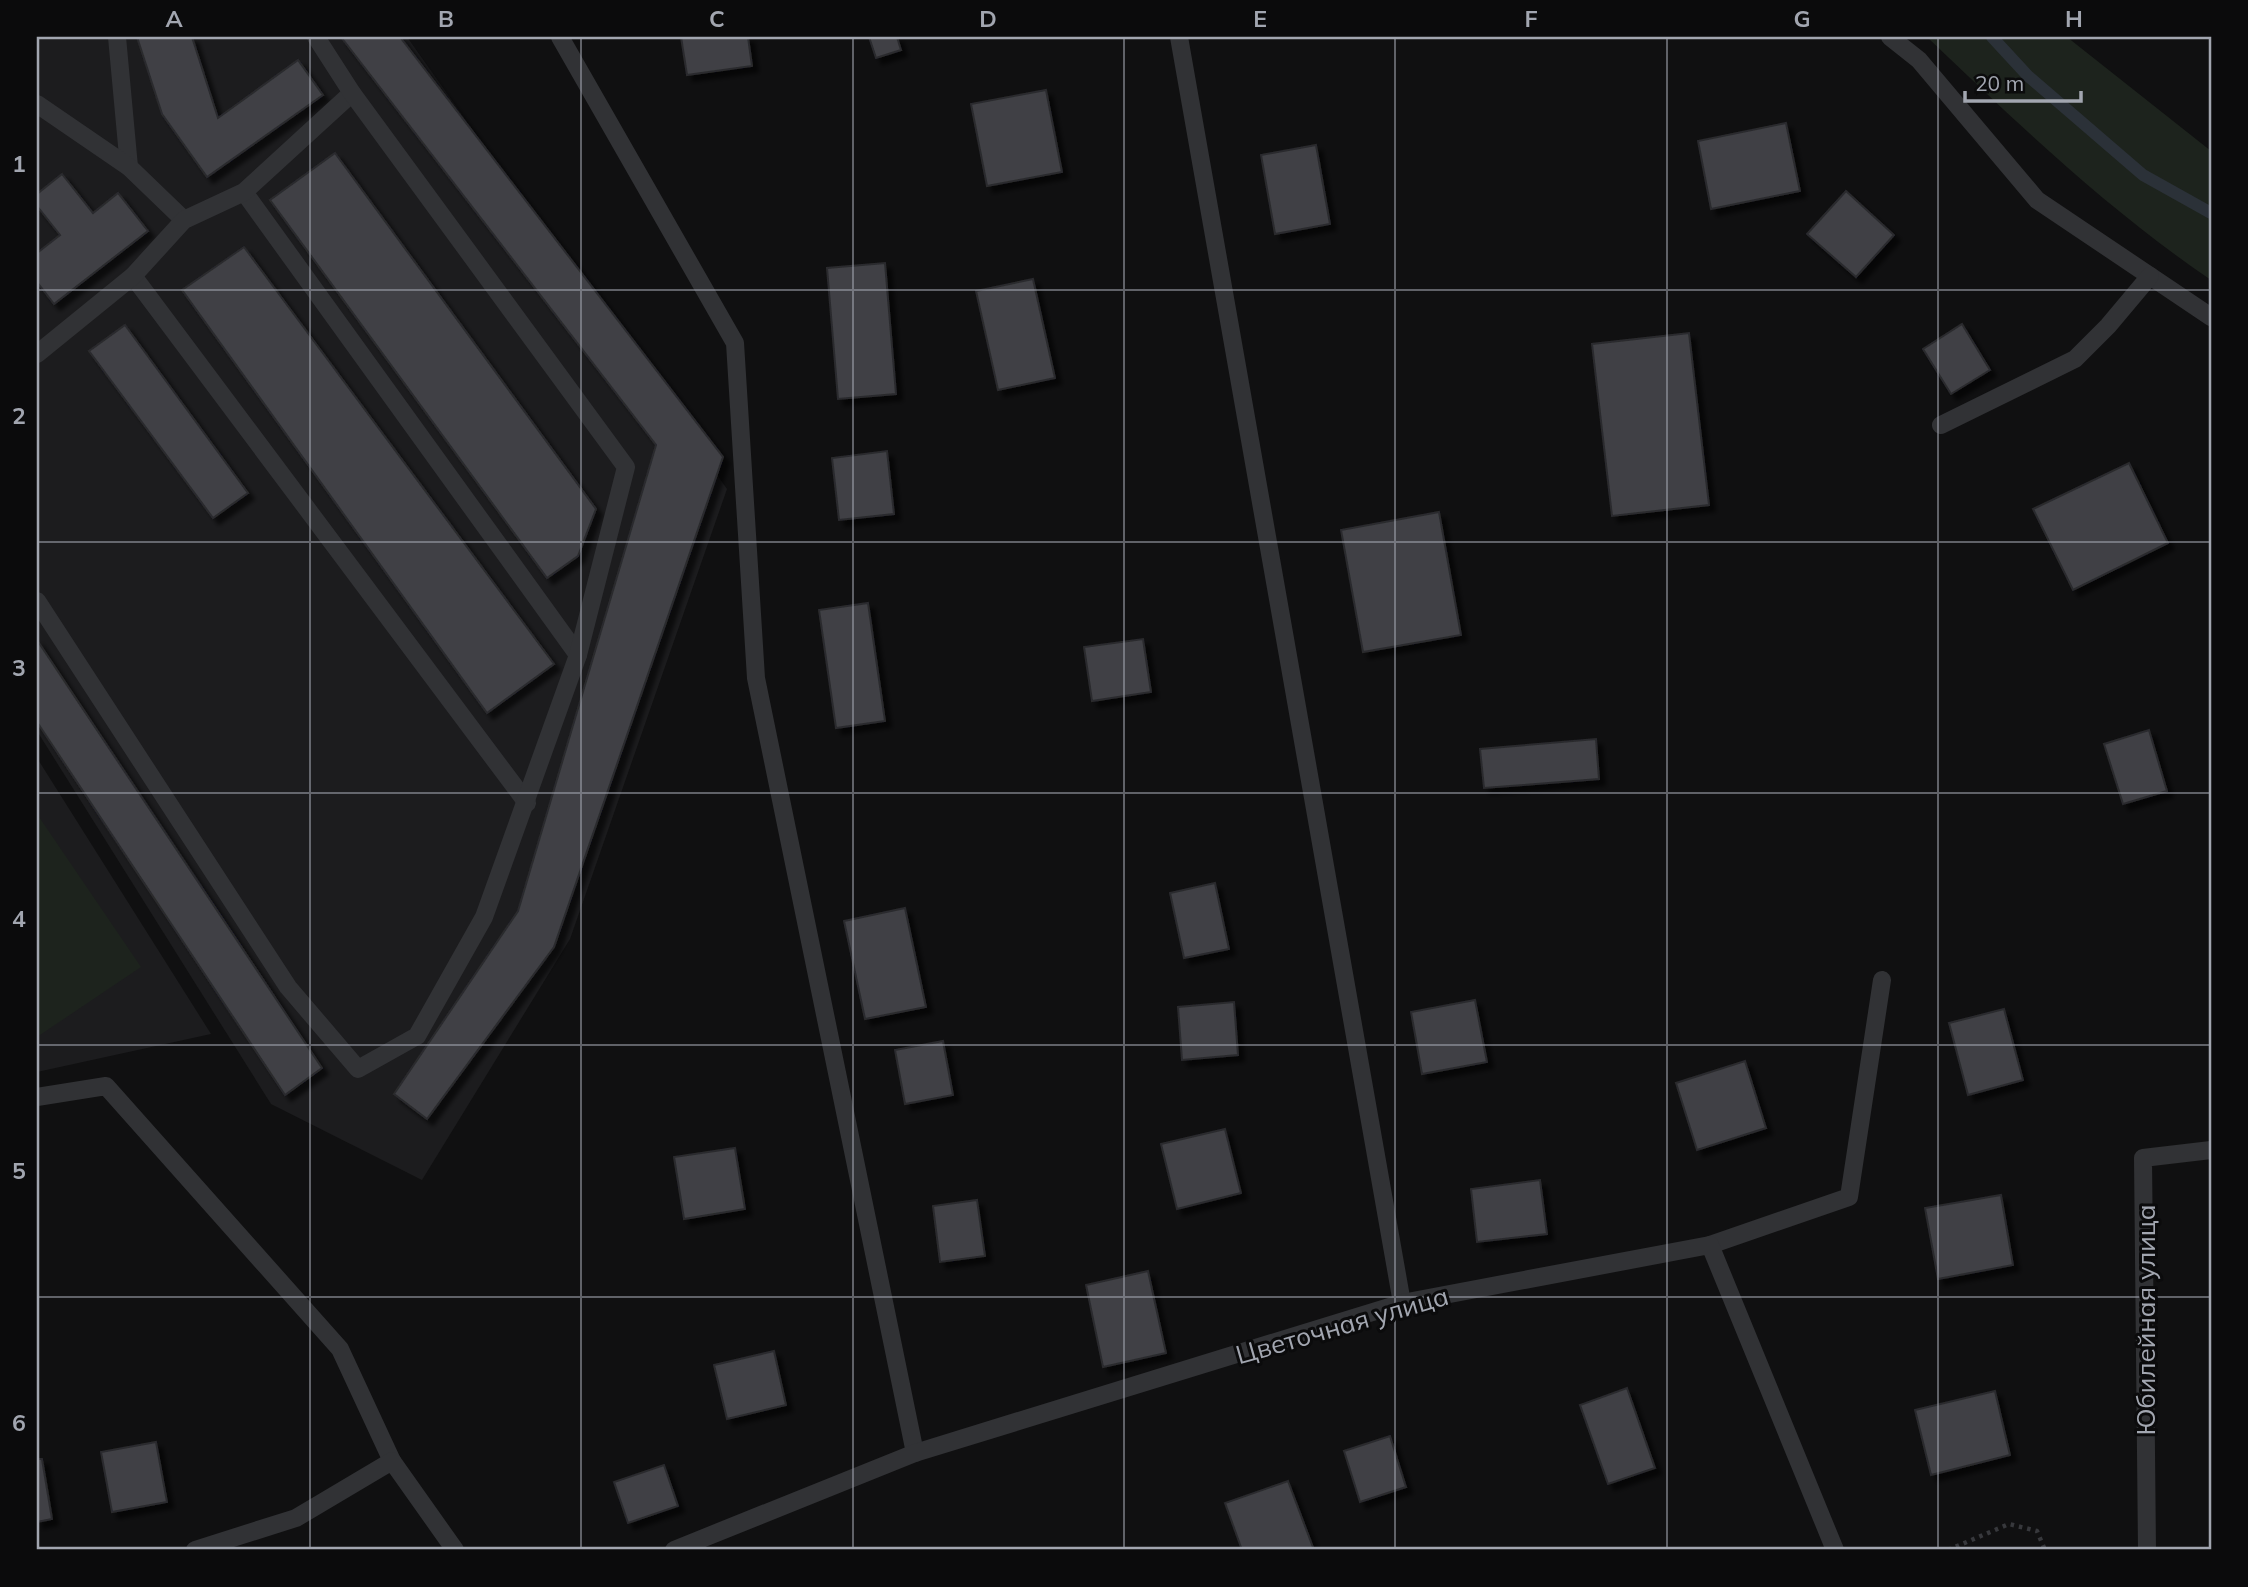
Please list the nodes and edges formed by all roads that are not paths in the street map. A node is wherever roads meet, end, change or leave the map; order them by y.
1 (117, 37) edge
2 (316, 37) edge
3 (560, 37) edge
4 (1179, 37) edge
5 (1890, 37) edge
6 (352, 93) junction
7 (37, 104) edge
8 (129, 167) junction
9 (244, 192) junction
10 (184, 220) junction
11 (133, 276) junction
12 (2150, 276) junction
13 (2211, 317) edge
14 (37, 354) edge
15 (1941, 425) dead end
16 (37, 601) edge
17 (578, 655) junction
18 (527, 803) junction
19 (1882, 980) dead end
20 (37, 1097) edge
21 (2211, 1150) edge
22 (1710, 1245) junction
23 (1402, 1303) junction
24 (915, 1453) junction
25 (391, 1461) junction
26 (195, 1550) edge
27 (455, 1550) edge
28 (674, 1550) edge
29 (1835, 1550) edge
30 (2147, 1550) edge

1 - 8 lane
2 - 6 lane
3 - 24 lane
4 - 23 lane
5 - 12 lane
6 - 9 lane
6 - 17 lane
7 - 8 lane
8 - 10 lane
9 - 10 lane
9 - 17 lane
10 - 11 lane
11 - 14 lane
11 - 18 lane
12 - 13 lane
12 - 15 lane
16 - 18 lane
17 - 18 lane
19 - 22 lane, Цветочная улица
20 - 25 lane
21 - 30 lane, Юбилейная улица
22 - 23 lane, Цветочная улица
22 - 29 lane
23 - 24 lane, Цветочная улица
24 - 28 lane, Цветочная улица
25 - 26 lane
25 - 27 lane

